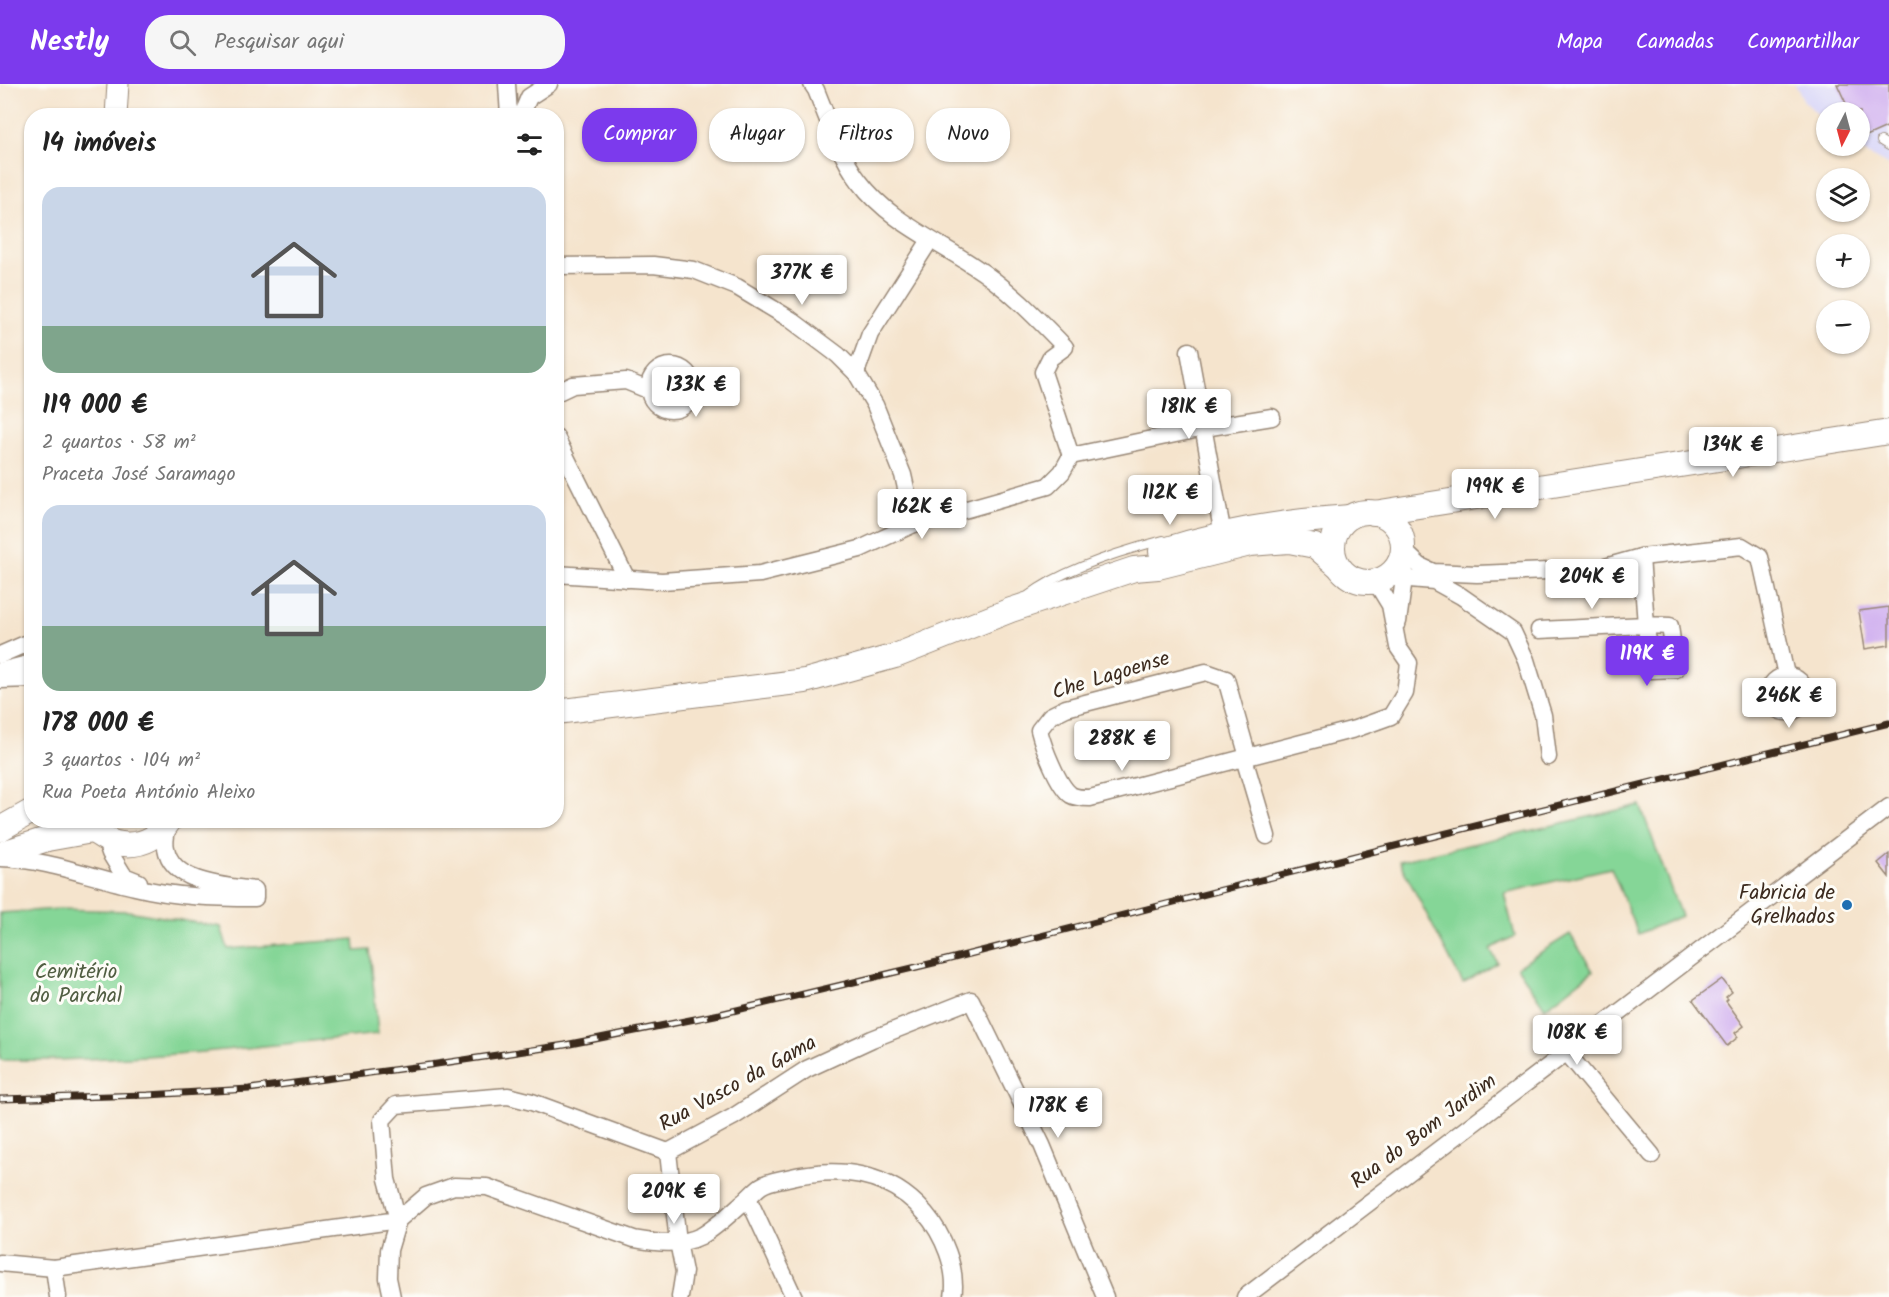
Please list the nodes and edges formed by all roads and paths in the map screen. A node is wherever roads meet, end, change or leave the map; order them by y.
1 (118, 84) edge
2 (507, 84) edge
3 (549, 84) edge
4 (812, 84) edge
5 (116, 108) edge
6 (508, 108) edge
7 (524, 108) edge
8 (930, 240) junction
9 (564, 266) edge
10 (1189, 351) dead end
11 (856, 373) junction
12 (564, 389) edge
13 (648, 390) dead end
14 (1272, 417) dead end
15 (1204, 428) junction
16 (1889, 432) edge
17 (1855, 438) junction
18 (1889, 439) edge
19 (564, 453) edge
20 (1071, 456) junction
21 (1571, 483) junction
22 (1374, 513) junction
23 (1350, 517) junction
24 (914, 524) junction
25 (1221, 524) junction
26 (1257, 528) junction
27 (1404, 548) junction
28 (1641, 557) junction
29 (1337, 565) junction
30 (1433, 572) junction
31 (1477, 574) junction
32 (564, 575) edge
33 (627, 579) junction
34 (1395, 579) junction
35 (1361, 582) junction
36 (1461, 596) junction
37 (1011, 610) junction
38 (1539, 630) dead end
39 (24, 644) edge
40 (24, 650) edge
41 (0, 655) edge
42 (0, 660) edge
43 (1409, 663) junction
44 (24, 665) edge
45 (0, 670) edge
46 (1786, 675) dead end
47 (24, 679) edge
48 (0, 680) edge
49 (564, 711) edge
50 (1548, 757) dead end
51 (1246, 758) junction
52 (1889, 807) edge
53 (24, 816) edge
54 (163, 828) edge
55 (168, 828) edge
56 (0, 829) edge
57 (94, 831) edge
58 (1268, 836) dead end
59 (0, 856) edge
60 (165, 893) junction
61 (1567, 1053) junction
62 (668, 1152) junction
63 (1652, 1155) dead end
64 (748, 1198) junction
65 (398, 1220) junction
66 (678, 1242) junction
67 (0, 1263) edge
68 (54, 1268) junction
69 (58, 1297) edge
70 (392, 1297) edge
71 (680, 1297) edge
72 (794, 1297) edge
73 (953, 1297) edge
74 (1105, 1297) edge
75 (1245, 1297) edge

1 - 5 street
2 - 6 street
3 - 7 street
4 - 8 street
8 - 11 street
8 - 20 street
9 - 11 street
10 - 15 street
11 - 24 street
12 - 13 street
14 - 15 street
15 - 20 street
15 - 25 street
16 - 17 main road
17 - 18 street
17 - 21 main road
19 - 33 street
20 - 24 street
21 - 22 main road
21 - 27 main road
22 - 23 main road
22 - 27 main road
23 - 26 main road
23 - 29 main road
24 - 33 street
25 - 26 lane
25 - 37 lane
26 - 37 main road
27 - 30 street
27 - 34 main road
28 - 31 street
28 - 38 street
28 - 46 street
29 - 35 main road
29 - 37 main road
30 - 31 street
30 - 36 street
31 - 36 street
32 - 33 street
34 - 35 main road
34 - 36 street
34 - 43 street
35 - 43 street
36 - 50 street
37 - 49 main road
39 - 41 street
40 - 42 street
43 - 51 street, Che Lagoense
44 - 45 street
47 - 48 street
51 - 51 street, Che Lagoense
51 - 58 street, Che Lagoense
52 - 61 street, Rua do Bom Jardim
53 - 56 main road
54 - 57 main road
55 - 60 street
57 - 59 main road
57 - 60 street
59 - 60 street
61 - 63 street
61 - 75 street, Rua do Bom Jardim
62 - 65 street, Rua Vasco da Gama
62 - 66 street
62 - 74 street, Rua Vasco da Gama
64 - 66 street
64 - 72 street
64 - 73 street
65 - 66 street
65 - 68 street
65 - 70 street
66 - 71 street
67 - 68 street
68 - 69 street

